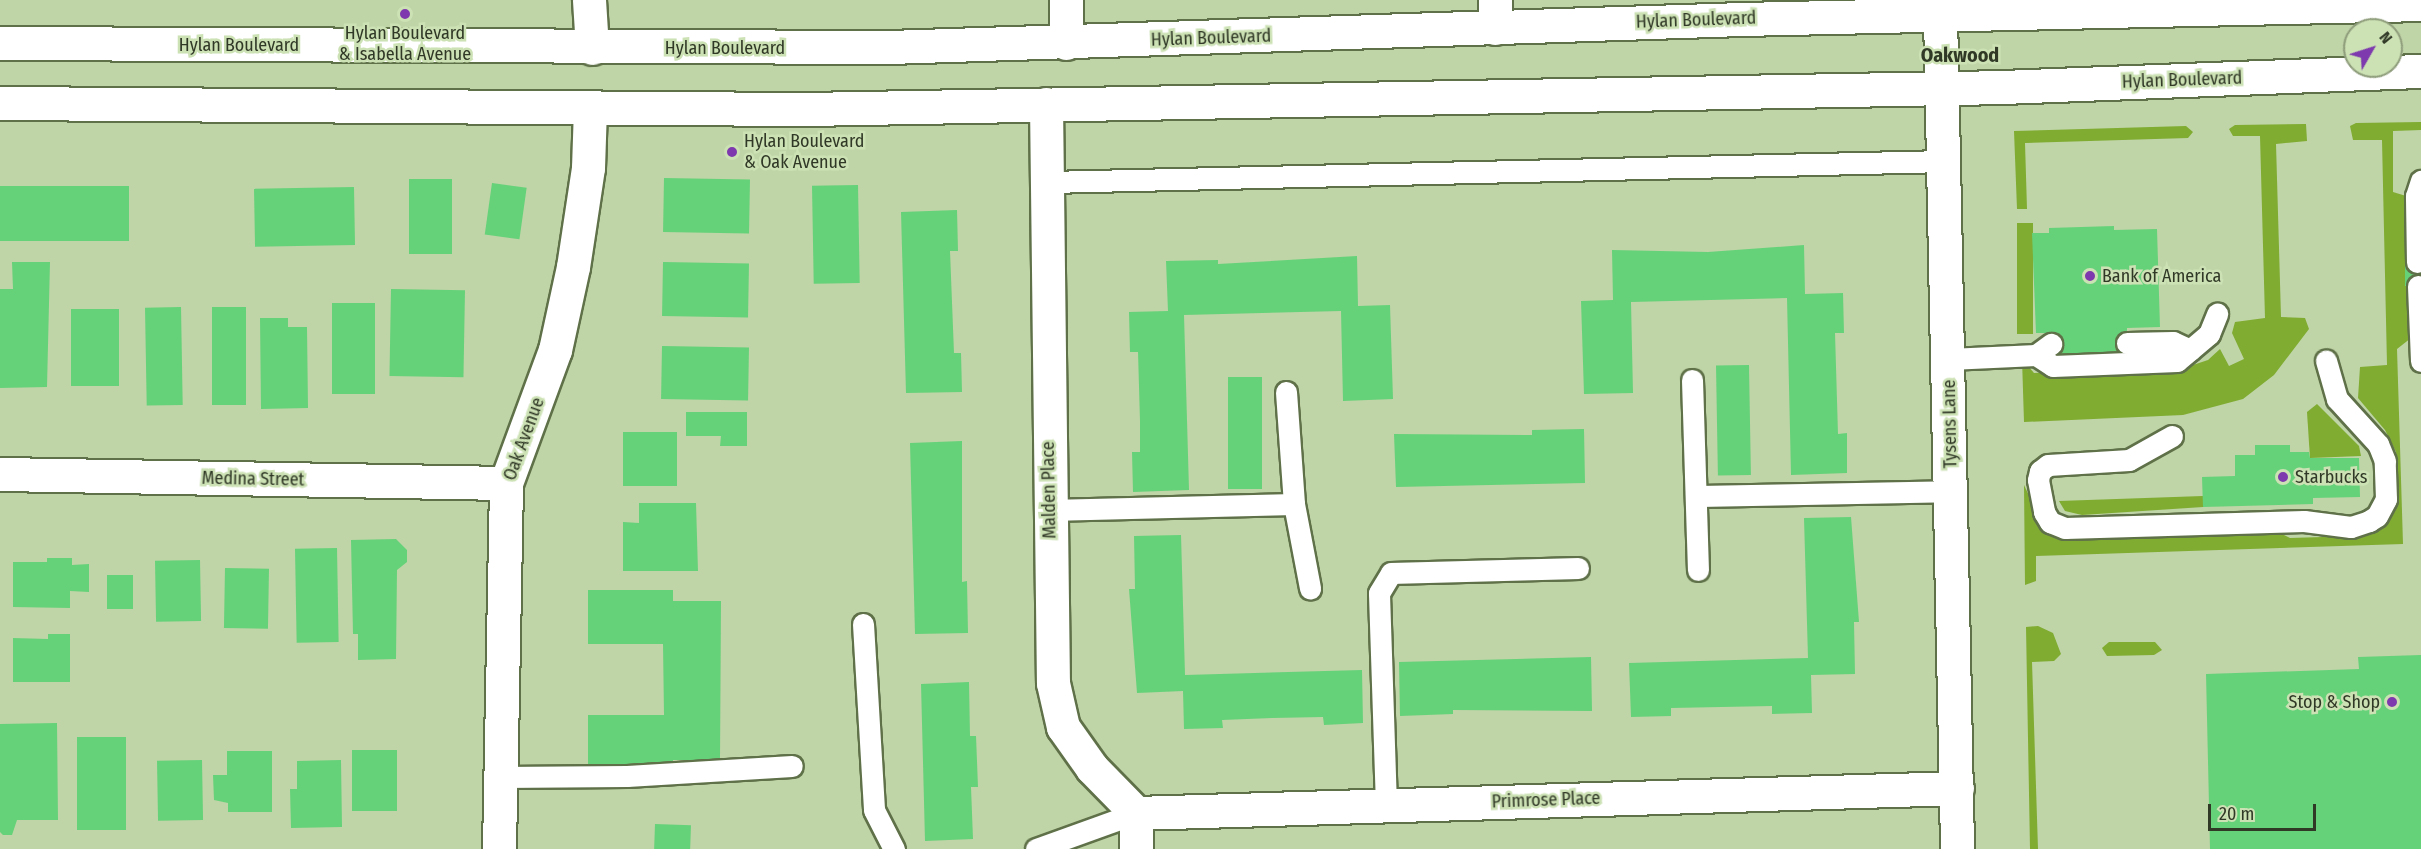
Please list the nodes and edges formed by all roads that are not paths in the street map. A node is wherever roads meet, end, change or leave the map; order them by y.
1 (589, 0) edge
2 (1066, 0) edge
3 (2421, 4) edge
4 (1940, 7) edge
5 (1495, 14) edge
6 (0, 43) edge
7 (1066, 43) junction
8 (592, 48) junction
9 (2421, 71) edge
10 (1942, 88) junction
11 (0, 103) edge
12 (1046, 104) junction
13 (590, 107) junction
14 (1944, 161) junction
15 (2421, 181) edge
16 (1048, 182) junction
17 (2417, 262) dead end
18 (2418, 286) dead end
19 (2217, 314) dead end
20 (2127, 343) dead end
21 (2190, 350) junction
22 (1949, 359) junction
23 (2326, 361) dead end
24 (2421, 361) edge
25 (1692, 380) dead end
26 (1286, 392) dead end
27 (2172, 436) dead end
28 (0, 474) edge
29 (506, 483) junction
30 (1951, 491) junction
31 (1696, 496) junction
32 (1294, 504) junction
33 (1049, 510) junction
34 (1578, 568) dead end
35 (1698, 570) dead end
36 (1310, 588) dead end
37 (862, 624) dead end
38 (792, 766) dead end
39 (501, 777) junction
40 (1957, 788) junction
41 (1386, 805) junction
42 (1136, 813) junction
43 (499, 849) edge
44 (894, 849) edge
45 (1036, 849) edge
46 (1136, 849) edge
47 (1957, 849) edge

1 - 8 main road
2 - 7 main road
3 - 4 main road, Hylan Boulevard
4 - 5 main road, Hylan Boulevard
4 - 10 main road, Tysens Lane
5 - 7 main road, Hylan Boulevard
6 - 8 main road, Hylan Boulevard
7 - 8 main road, Hylan Boulevard
9 - 10 main road, Hylan Boulevard
10 - 12 main road, Hylan Boulevard
10 - 14 main road, Tysens Lane
11 - 13 main road, Hylan Boulevard
12 - 13 main road, Hylan Boulevard
12 - 16 main road, Malden Place
13 - 29 main road, Oak Avenue
14 - 16 lane
14 - 22 main road, Tysens Lane
15 - 17 lane
16 - 33 main road, Malden Place
18 - 24 lane
19 - 21 lane
20 - 21 lane
21 - 22 lane
22 - 30 main road, Tysens Lane
23 - 27 lane
25 - 31 lane
26 - 32 lane
28 - 29 main road, Medina Street
29 - 39 main road, Oak Avenue
30 - 31 lane
30 - 40 main road, Tysens Lane
31 - 35 lane
32 - 33 lane
32 - 36 lane
33 - 42 main road, Malden Place
34 - 41 lane
37 - 44 lane
38 - 39 lane
39 - 43 main road, Oak Avenue
40 - 41 main road, Primrose Place
40 - 47 main road, Tysens Lane
41 - 42 main road, Primrose Place
42 - 45 lane
42 - 46 main road

